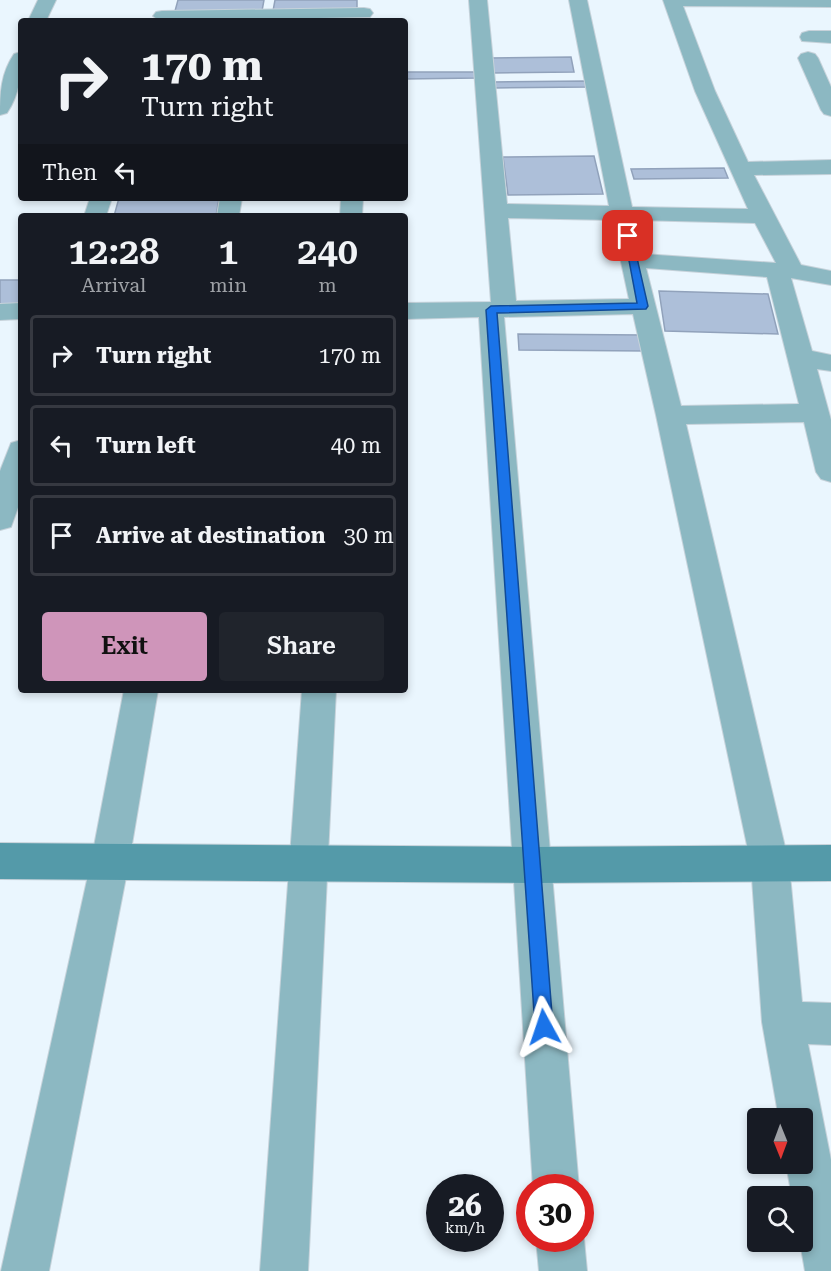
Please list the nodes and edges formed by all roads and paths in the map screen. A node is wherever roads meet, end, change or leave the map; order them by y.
1 (46, 0) edge
2 (478, 0) edge
3 (578, 0) edge
4 (672, 1) edge
5 (829, 2) edge
6 (364, 11) edge
7 (163, 12) edge
8 (267, 12) edge
9 (38, 18) edge
10 (809, 37) dead end
11 (831, 37) edge
12 (18, 65) edge
13 (818, 68) edge
14 (0, 109) edge
15 (831, 110) edge
16 (831, 167) edge
17 (740, 169) junction
18 (496, 211) junction
19 (623, 213) junction
20 (764, 216) junction
21 (632, 260) junction
22 (784, 271) junction
23 (831, 278) edge
24 (642, 306) junction
25 (498, 310) junction
26 (18, 311) edge
27 (408, 311) edge
28 (0, 312) edge
29 (800, 357) junction
30 (831, 363) edge
31 (814, 413) junction
32 (670, 415) junction
33 (18, 460) edge
34 (831, 472) edge
35 (0, 519) edge
36 (140, 693) edge
37 (318, 693) edge
38 (0, 861) edge
39 (110, 862) junction
40 (831, 863) edge
41 (307, 864) junction
42 (770, 864) junction
43 (531, 865) junction
44 (783, 1022) junction
45 (831, 1024) edge
46 (799, 1108) edge
47 (555, 1174) edge
48 (811, 1174) edge
49 (562, 1252) edge
50 (25, 1271) edge
51 (284, 1271) edge
52 (563, 1271) edge
53 (829, 1271) edge

1 - 9 street
2 - 18 street
3 - 19 street
4 - 5 street
4 - 17 street
6 - 8 street
7 - 8 street
10 - 11 street
12 - 14 street
13 - 15 street
16 - 17 street
17 - 20 street
18 - 19 street
18 - 25 street
19 - 20 street
19 - 21 street
20 - 22 street
21 - 22 street
21 - 24 street
22 - 23 street
22 - 29 street
24 - 25 street
24 - 32 street
25 - 27 street
25 - 43 street
26 - 28 street
29 - 30 street
29 - 31 street
31 - 32 street
31 - 34 street
32 - 42 street
33 - 35 street
36 - 39 street
37 - 41 street
38 - 39 street
39 - 41 street
39 - 50 street
40 - 42 street
41 - 43 street
41 - 51 street
42 - 43 street
42 - 44 street
43 - 47 street
44 - 45 street
44 - 46 street
48 - 53 street
49 - 52 street

